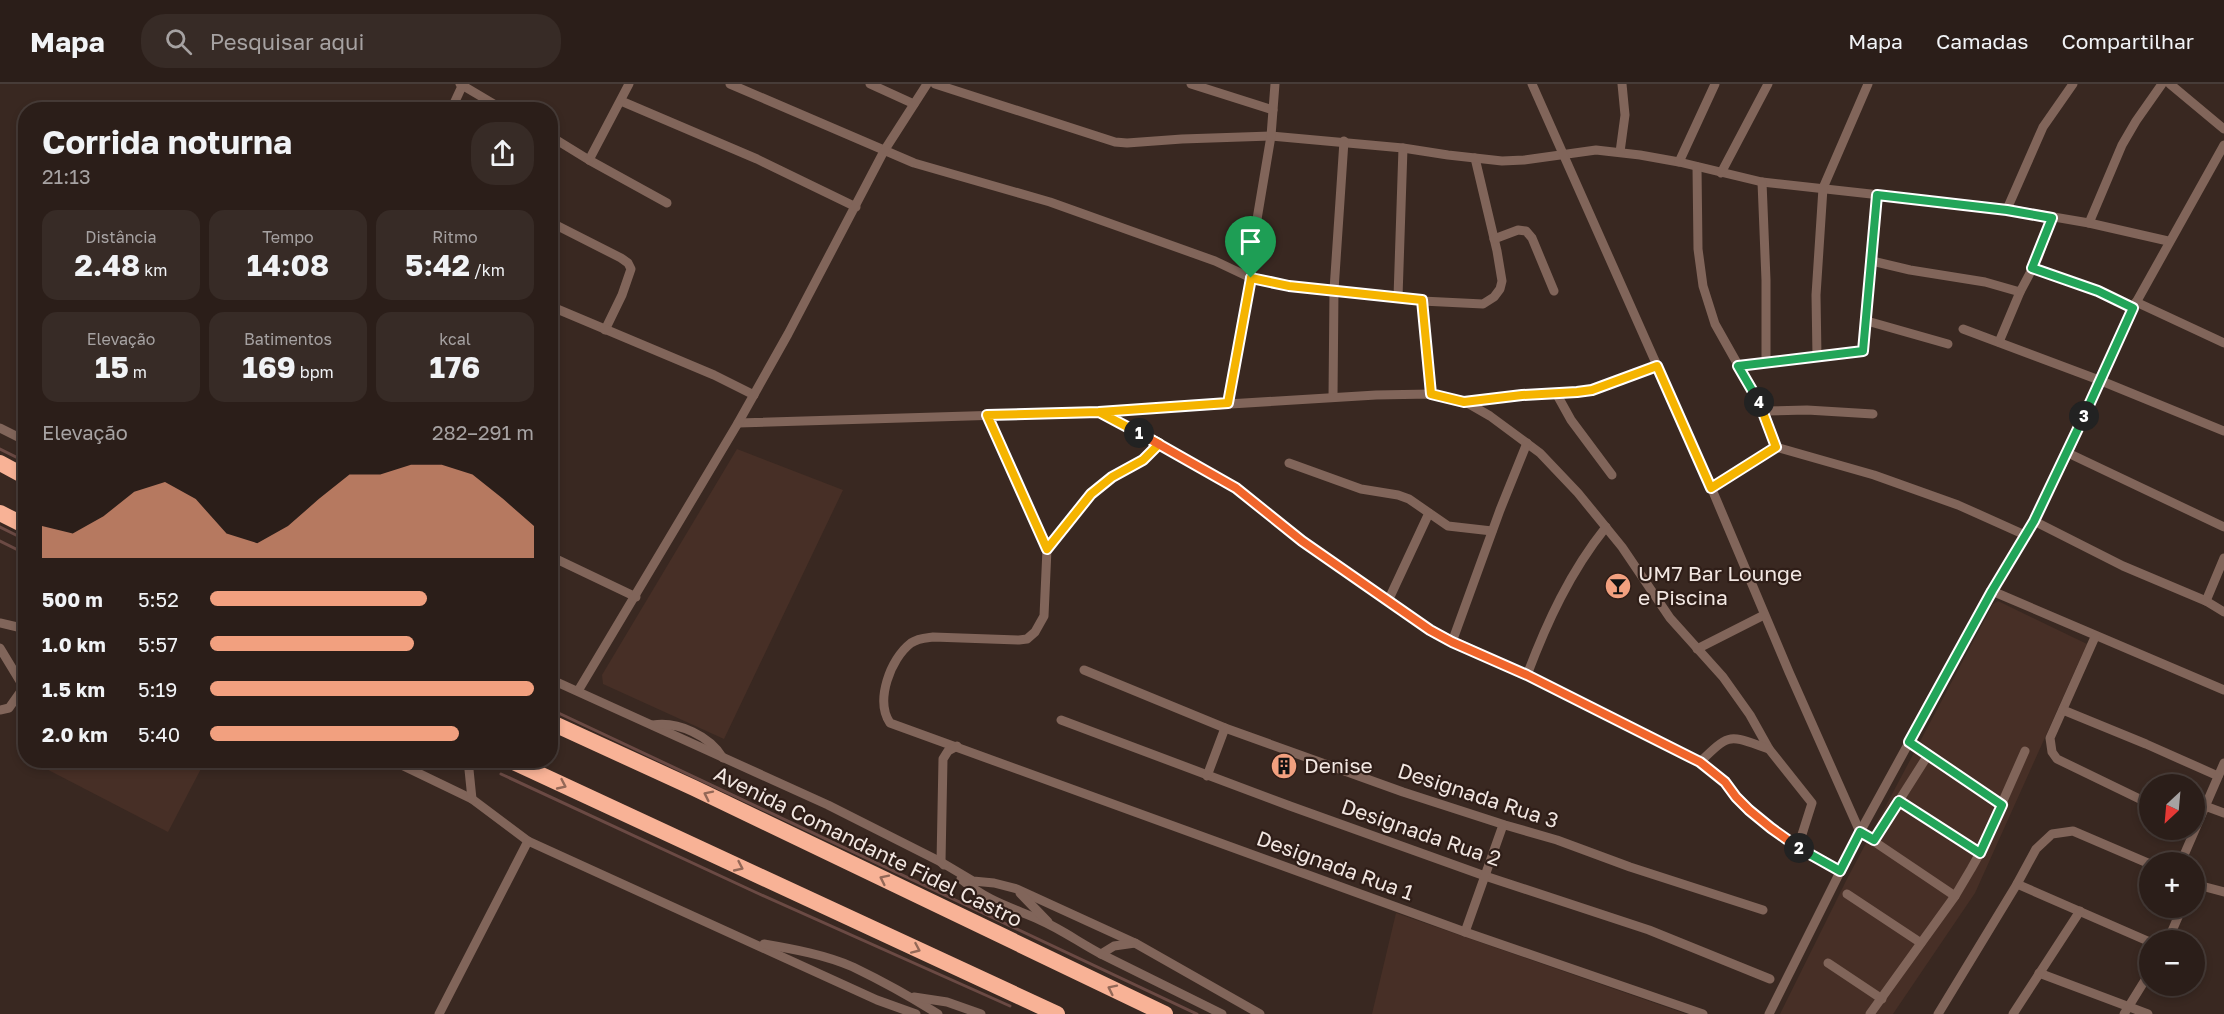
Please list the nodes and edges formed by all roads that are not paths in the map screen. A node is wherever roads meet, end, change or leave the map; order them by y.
1 (462, 84) edge
2 (630, 84) edge
3 (730, 84) edge
4 (870, 84) edge
5 (927, 84) edge
6 (934, 84) edge
7 (1191, 84) edge
8 (1275, 84) edge
9 (1532, 84) edge
10 (1622, 84) edge
11 (1716, 84) edge
12 (1767, 84) edge
13 (1868, 84) edge
14 (2073, 84) edge
15 (2162, 84) edge
16 (2170, 84) edge
17 (621, 100) junction
18 (454, 102) edge
19 (491, 102) edge
20 (914, 104) junction
21 (1274, 110) junction
22 (2224, 129) edge
23 (1271, 136) junction
24 (558, 141) edge
25 (1344, 141) junction
26 (2224, 145) edge
27 (1403, 148) junction
28 (884, 151) junction
29 (1620, 152) junction
30 (1563, 154) junction
31 (1475, 158) junction
32 (589, 160) junction
33 (2221, 160) edge
34 (1679, 162) junction
35 (1697, 167) junction
36 (1721, 173) junction
37 (1762, 182) junction
38 (1822, 188) junction
39 (1877, 195) junction
40 (667, 203) dead end
41 (856, 207) junction
42 (2007, 210) junction
43 (2052, 218) junction
44 (2089, 223) junction
45 (558, 226) edge
46 (1494, 239) junction
47 (2168, 241) junction
48 (1872, 261) junction
49 (2032, 268) junction
50 (1251, 278) junction
51 (1334, 290) junction
52 (1554, 291) dead end
53 (2020, 292) junction
54 (1398, 297) junction
55 (1422, 300) junction
56 (2134, 305) junction
57 (558, 309) edge
58 (1867, 321) junction
59 (1963, 329) dead end
60 (605, 330) junction
61 (1999, 342) junction
62 (2224, 343) edge
63 (1948, 344) dead end
64 (1817, 357) junction
65 (1766, 362) junction
66 (1657, 366) junction
67 (1738, 366) junction
68 (2099, 380) junction
69 (1556, 393) junction
70 (1431, 394) junction
71 (754, 395) junction
72 (1333, 397) junction
73 (1464, 402) junction
74 (1228, 403) junction
75 (1764, 411) junction
76 (1099, 412) junction
77 (1873, 414) dead end
78 (987, 415) junction
79 (738, 423) junction
80 (0, 428) edge
81 (2224, 431) edge
82 (18, 437) edge
83 (1527, 443) junction
84 (1159, 444) junction
85 (1776, 447) junction
86 (2068, 453) junction
87 (1289, 463) dead end
88 (0, 464) edge
89 (18, 473) edge
90 (1612, 475) dead end
91 (1711, 488) junction
92 (0, 513) edge
93 (1429, 513) junction
94 (2034, 521) junction
95 (18, 522) edge
96 (1606, 527) junction
97 (2224, 527) edge
98 (1492, 531) junction
99 (2025, 535) junction
100 (1047, 549) junction
101 (2224, 558) edge
102 (558, 560) edge
103 (1992, 591) junction
104 (636, 597) junction
105 (1388, 601) junction
106 (2206, 601) junction
107 (2224, 612) edge
108 (1764, 615) junction
109 (0, 623) edge
110 (18, 627) edge
111 (2095, 636) junction
112 (1452, 642) junction
113 (0, 648) edge
114 (1697, 649) junction
115 (1084, 670) dead end
116 (1527, 675) junction
117 (18, 677) edge
118 (558, 682) edge
119 (2224, 690) edge
120 (578, 691) junction
121 (18, 695) edge
122 (0, 710) edge
123 (2063, 710) junction
124 (1062, 720) dead end
125 (558, 726) edge
126 (1225, 728) junction
127 (1909, 742) junction
128 (957, 746) junction
129 (1769, 749) junction
130 (2025, 751) dead end
131 (1928, 755) junction
132 (1700, 762) junction
133 (2224, 763) edge
134 (408, 768) edge
135 (469, 768) edge
136 (526, 768) edge
137 (1207, 776) junction
138 (2218, 776) junction
139 (472, 799) junction
140 (2139, 799) edge
141 (1899, 801) junction
142 (2002, 805) junction
143 (2205, 806) joint
144 (2224, 813) edge
145 (1503, 825) junction
146 (1860, 832) junction
147 (1874, 840) junction
148 (528, 841) junction
149 (1798, 847) junction
150 (1980, 853) junction
151 (2139, 859) edge
152 (941, 862) junction
153 (1840, 871) junction
154 (1485, 876) junction
155 (2017, 884) junction
156 (2205, 887) edge
157 (1017, 889) junction
158 (2224, 892) edge
159 (1847, 894) dead end
160 (1955, 896) junction
161 (1763, 910) dead end
162 (2080, 911) junction
163 (1051, 926) junction
164 (1465, 932) junction
165 (2139, 937) edge
166 (748, 941) junction
167 (1135, 943) junction
168 (1922, 943) junction
169 (1101, 954) junction
170 (1828, 963) dead end
171 (2039, 973) junction
172 (1770, 979) dead end
173 (2139, 989) edge
174 (909, 996) junction
175 (1882, 999) junction
176 (2126, 1010) edge
177 (440, 1014) edge
178 (915, 1014) edge
179 (938, 1014) edge
180 (981, 1014) edge
181 (1057, 1014) edge
182 (1165, 1014) edge
183 (1222, 1014) edge
184 (1260, 1014) edge
185 (1703, 1014) edge
186 (1769, 1014) edge
187 (1870, 1014) edge
188 (1938, 1014) edge
189 (2013, 1014) edge
190 (2148, 1014) edge

1 - 18 street
1 - 19 street
2 - 17 street
3 - 28 street
4 - 20 street
5 - 20 street
6 - 23 street
7 - 21 street
8 - 21 street
9 - 30 street
10 - 29 street
11 - 34 street
12 - 36 street
13 - 38 street
14 - 42 street
15 - 44 street
16 - 22 street
17 - 32 street
17 - 41 street
20 - 28 street
21 - 23 street
23 - 25 street
23 - 50 street
24 - 32 street
25 - 27 street
25 - 51 street
26 - 33 street
27 - 31 street
27 - 54 street
28 - 41 street
28 - 50 street
29 - 30 street
29 - 34 street
30 - 31 street
30 - 66 street
31 - 46 street
32 - 40 street
33 - 47 street
34 - 35 street
35 - 36 street
35 - 67 street
36 - 37 street
37 - 38 street
37 - 65 street
38 - 39 street
38 - 64 street
39 - 42 street
39 - 48 street
41 - 71 street
42 - 43 street
43 - 44 street
43 - 49 street
44 - 47 street
45 - 60 street
46 - 52 street
46 - 55 street
47 - 56 street
48 - 53 street
48 - 58 street
49 - 53 street
49 - 56 street
50 - 51 street
50 - 74 street
51 - 54 street
51 - 72 street
53 - 61 street
54 - 55 street
55 - 70 street
56 - 62 street
56 - 68 street
57 - 60 street
58 - 63 street
58 - 64 street
59 - 61 street
60 - 71 street
61 - 68 street
64 - 65 street
65 - 67 street
66 - 69 street
66 - 91 street
67 - 75 street
68 - 81 street
68 - 86 street
69 - 73 street
69 - 90 street
70 - 72 street
70 - 73 street
71 - 79 street
72 - 74 street
73 - 83 street
74 - 76 street
75 - 77 street
75 - 85 street
76 - 78 street
76 - 84 street
78 - 79 street
78 - 100 street
79 - 104 street
80 - 82 street
83 - 96 street
83 - 98 street
84 - 100 street
84 - 105 street
85 - 91 street
85 - 99 street
86 - 94 street
86 - 97 street
87 - 93 street
88 - 89 highway
91 - 108 street
92 - 95 highway
93 - 98 street
93 - 105 street
94 - 99 street
94 - 106 street
96 - 114 street
96 - 116 street
98 - 112 street
99 - 103 street
100 - 128 street, Designada Rua 1
101 - 106 street
102 - 104 street
103 - 111 street
103 - 127 street
104 - 120 street
105 - 112 street
106 - 107 street
108 - 114 street
108 - 146 street
109 - 110 street
111 - 119 street
111 - 123 street
112 - 116 street
113 - 117 street
114 - 129 street
115 - 126 street, Designada Rua 3
116 - 132 street
118 - 120 street
120 - 152 street
121 - 122 street
123 - 138 street
123 - 140 street
124 - 137 street, Designada Rua 2
182 -> 125 highway, Avenida Comandante Fidel Castro
126 - 137 street
126 - 145 street, Designada Rua 3
127 - 131 street
127 - 146 street
128 - 152 street
128 - 164 street, Designada Rua 1
129 - 132 street
129 - 149 street
130 - 142 street
131 - 141 street
131 - 142 street
132 - 149 street
133 - 138 street
134 - 139 street
135 - 139 street
136 -> 181 highway
137 - 154 street, Designada Rua 2
138 - 143 street
139 - 148 street
141 - 147 street
141 - 150 street
142 - 150 street
143 - 144 street
145 - 154 street
145 - 161 street, Designada Rua 3
146 - 147 street
146 - 153 street
147 - 160 street
148 - 166 street
148 - 177 street
149 - 153 street
150 - 160 street
151 - 155 street
152 - 157 street
152 - 163 street
153 - 186 street
154 - 164 street
154 - 172 street, Designada Rua 2
155 - 162 street
155 - 188 street
156 - 158 street
157 - 163 street
157 - 167 street
159 - 168 street
160 - 168 street
162 - 165 street
162 - 171 street
163 - 169 street
164 - 185 street, Designada Rua 1
166 - 174 street
166 - 178 street
167 - 169 street
167 - 184 street
168 - 175 street
169 - 183 street
170 - 175 street
171 - 176 street
171 - 189 street
173 - 176 street
174 - 179 street
174 - 180 street
175 - 187 street
176 - 190 street

